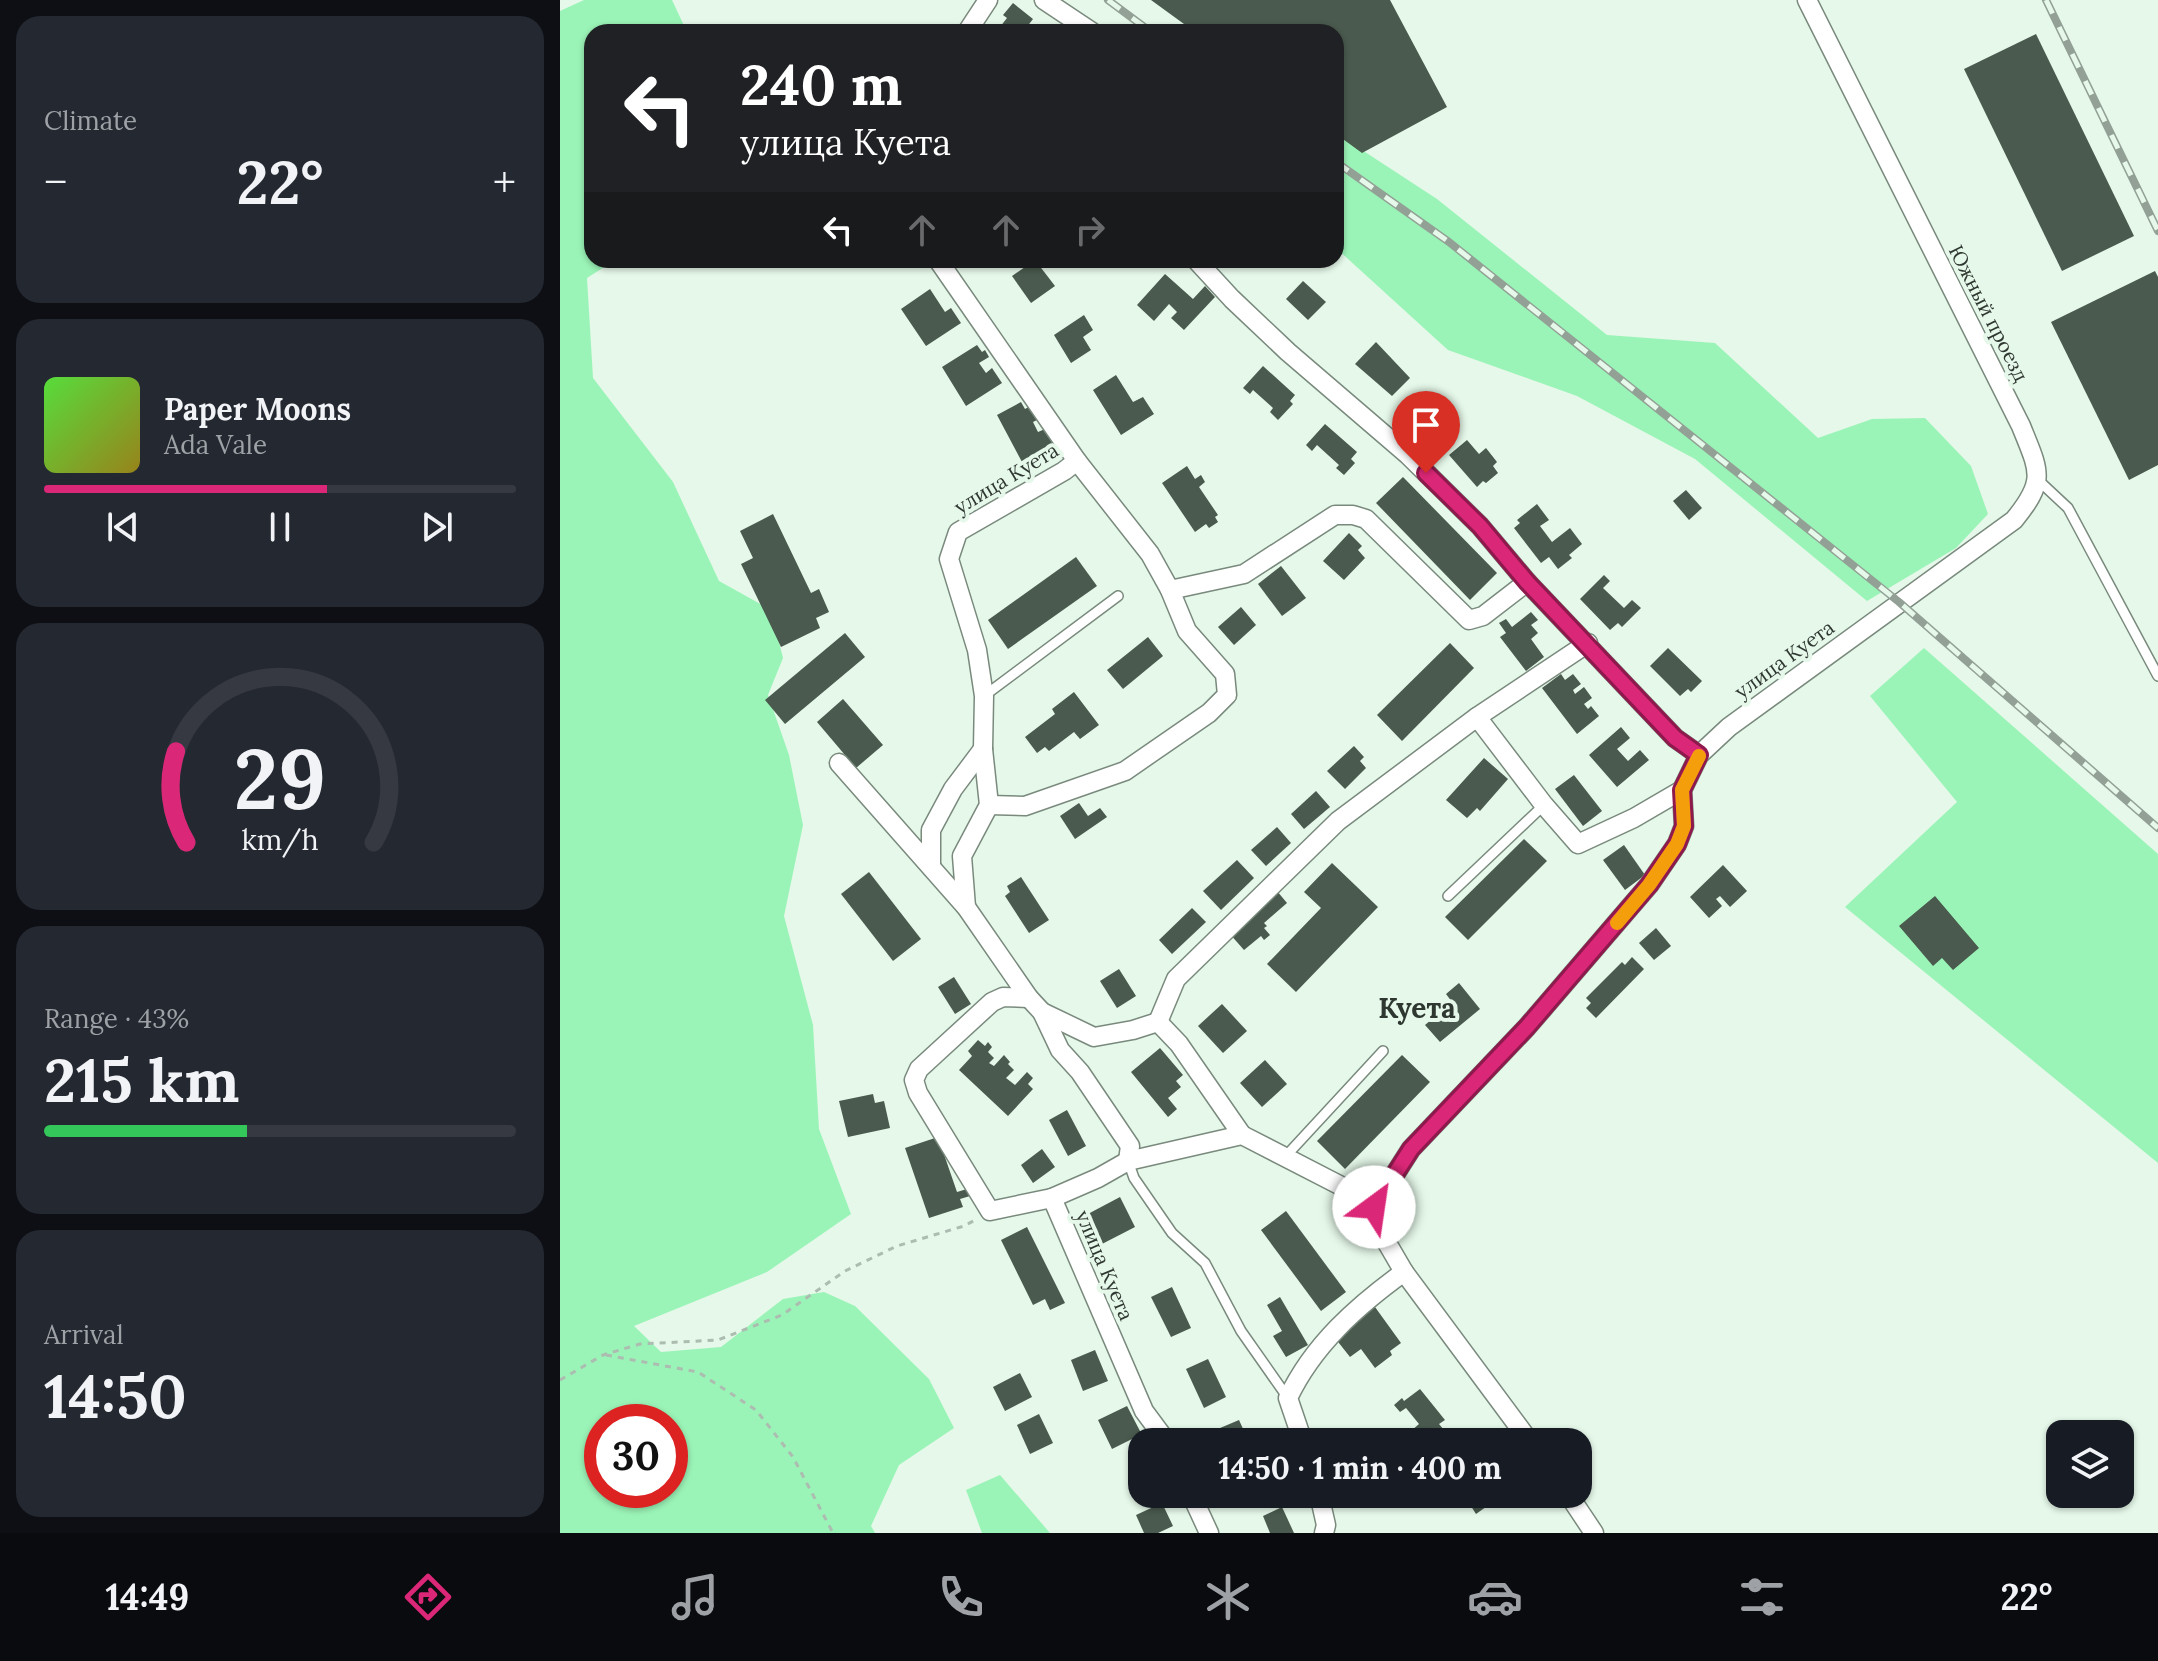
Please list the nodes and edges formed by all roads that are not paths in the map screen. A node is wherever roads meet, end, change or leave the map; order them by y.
1 (988, 0) edge
2 (1044, 0) edge
3 (1807, 0) edge
4 (972, 24) edge
5 (1080, 24) edge
6 (944, 268) edge
7 (1204, 268) edge
8 (1077, 461) junction
9 (2038, 480) junction
10 (1527, 582) junction
11 (1170, 590) junction
12 (1118, 596) dead end
13 (1588, 643) junction
14 (2158, 676) edge
15 (984, 696) junction
16 (1477, 717) junction
17 (983, 749) junction
18 (1699, 755) junction
19 (839, 763) dead end
20 (1682, 790) junction
21 (989, 805) junction
22 (1544, 805) junction
23 (931, 867) junction
24 (1448, 896) dead end
25 (966, 907) junction
26 (1029, 998) junction
27 (1042, 1012) junction
28 (1158, 1022) junction
29 (1094, 1037) junction
30 (1383, 1051) dead end
31 (1080, 1072) junction
32 (1242, 1135) junction
33 (1285, 1157) junction
34 (1128, 1161) junction
35 (1052, 1198) junction
36 (1374, 1207) junction
37 (1404, 1272) junction
38 (1288, 1398) junction
39 (1157, 1428) edge
40 (1298, 1428) edge
41 (1520, 1428) edge
42 (1197, 1508) edge
43 (1322, 1508) edge
44 (1577, 1508) edge
45 (1209, 1533) edge
46 (1324, 1533) edge
47 (1594, 1533) edge

1 - 4 street
2 - 5 street
3 - 9 street, Южный проезд
6 - 8 street, улица Куета
7 - 10 street
8 - 11 street
8 - 15 street, улица Куета
9 - 14 lane
9 - 18 street, улица Куета
10 - 11 street
10 - 13 street
11 - 21 street
12 - 15 lane
13 - 16 street
13 - 18 street
15 - 17 street, улица Куета
16 - 22 street
16 - 28 street
17 - 21 street, улица Куета
17 - 23 street
18 - 20 street, улица Куета
19 - 23 street
20 - 22 street
20 - 36 street, улица Куета
21 - 25 street
22 - 24 lane
23 - 25 street
25 - 26 street
26 - 27 street
26 - 35 street
27 - 29 street
27 - 31 street
28 - 29 street
28 - 32 street
29 - 31 street
30 - 33 lane
31 - 34 street
32 - 33 street
32 - 34 street, улица Куета
33 - 36 street
34 - 35 street, улица Куета
34 - 38 lane
35 - 39 street, улица Куета
36 - 37 street
37 - 38 street
37 - 41 street
38 - 40 street
42 - 45 street
43 - 46 street
44 - 47 street

